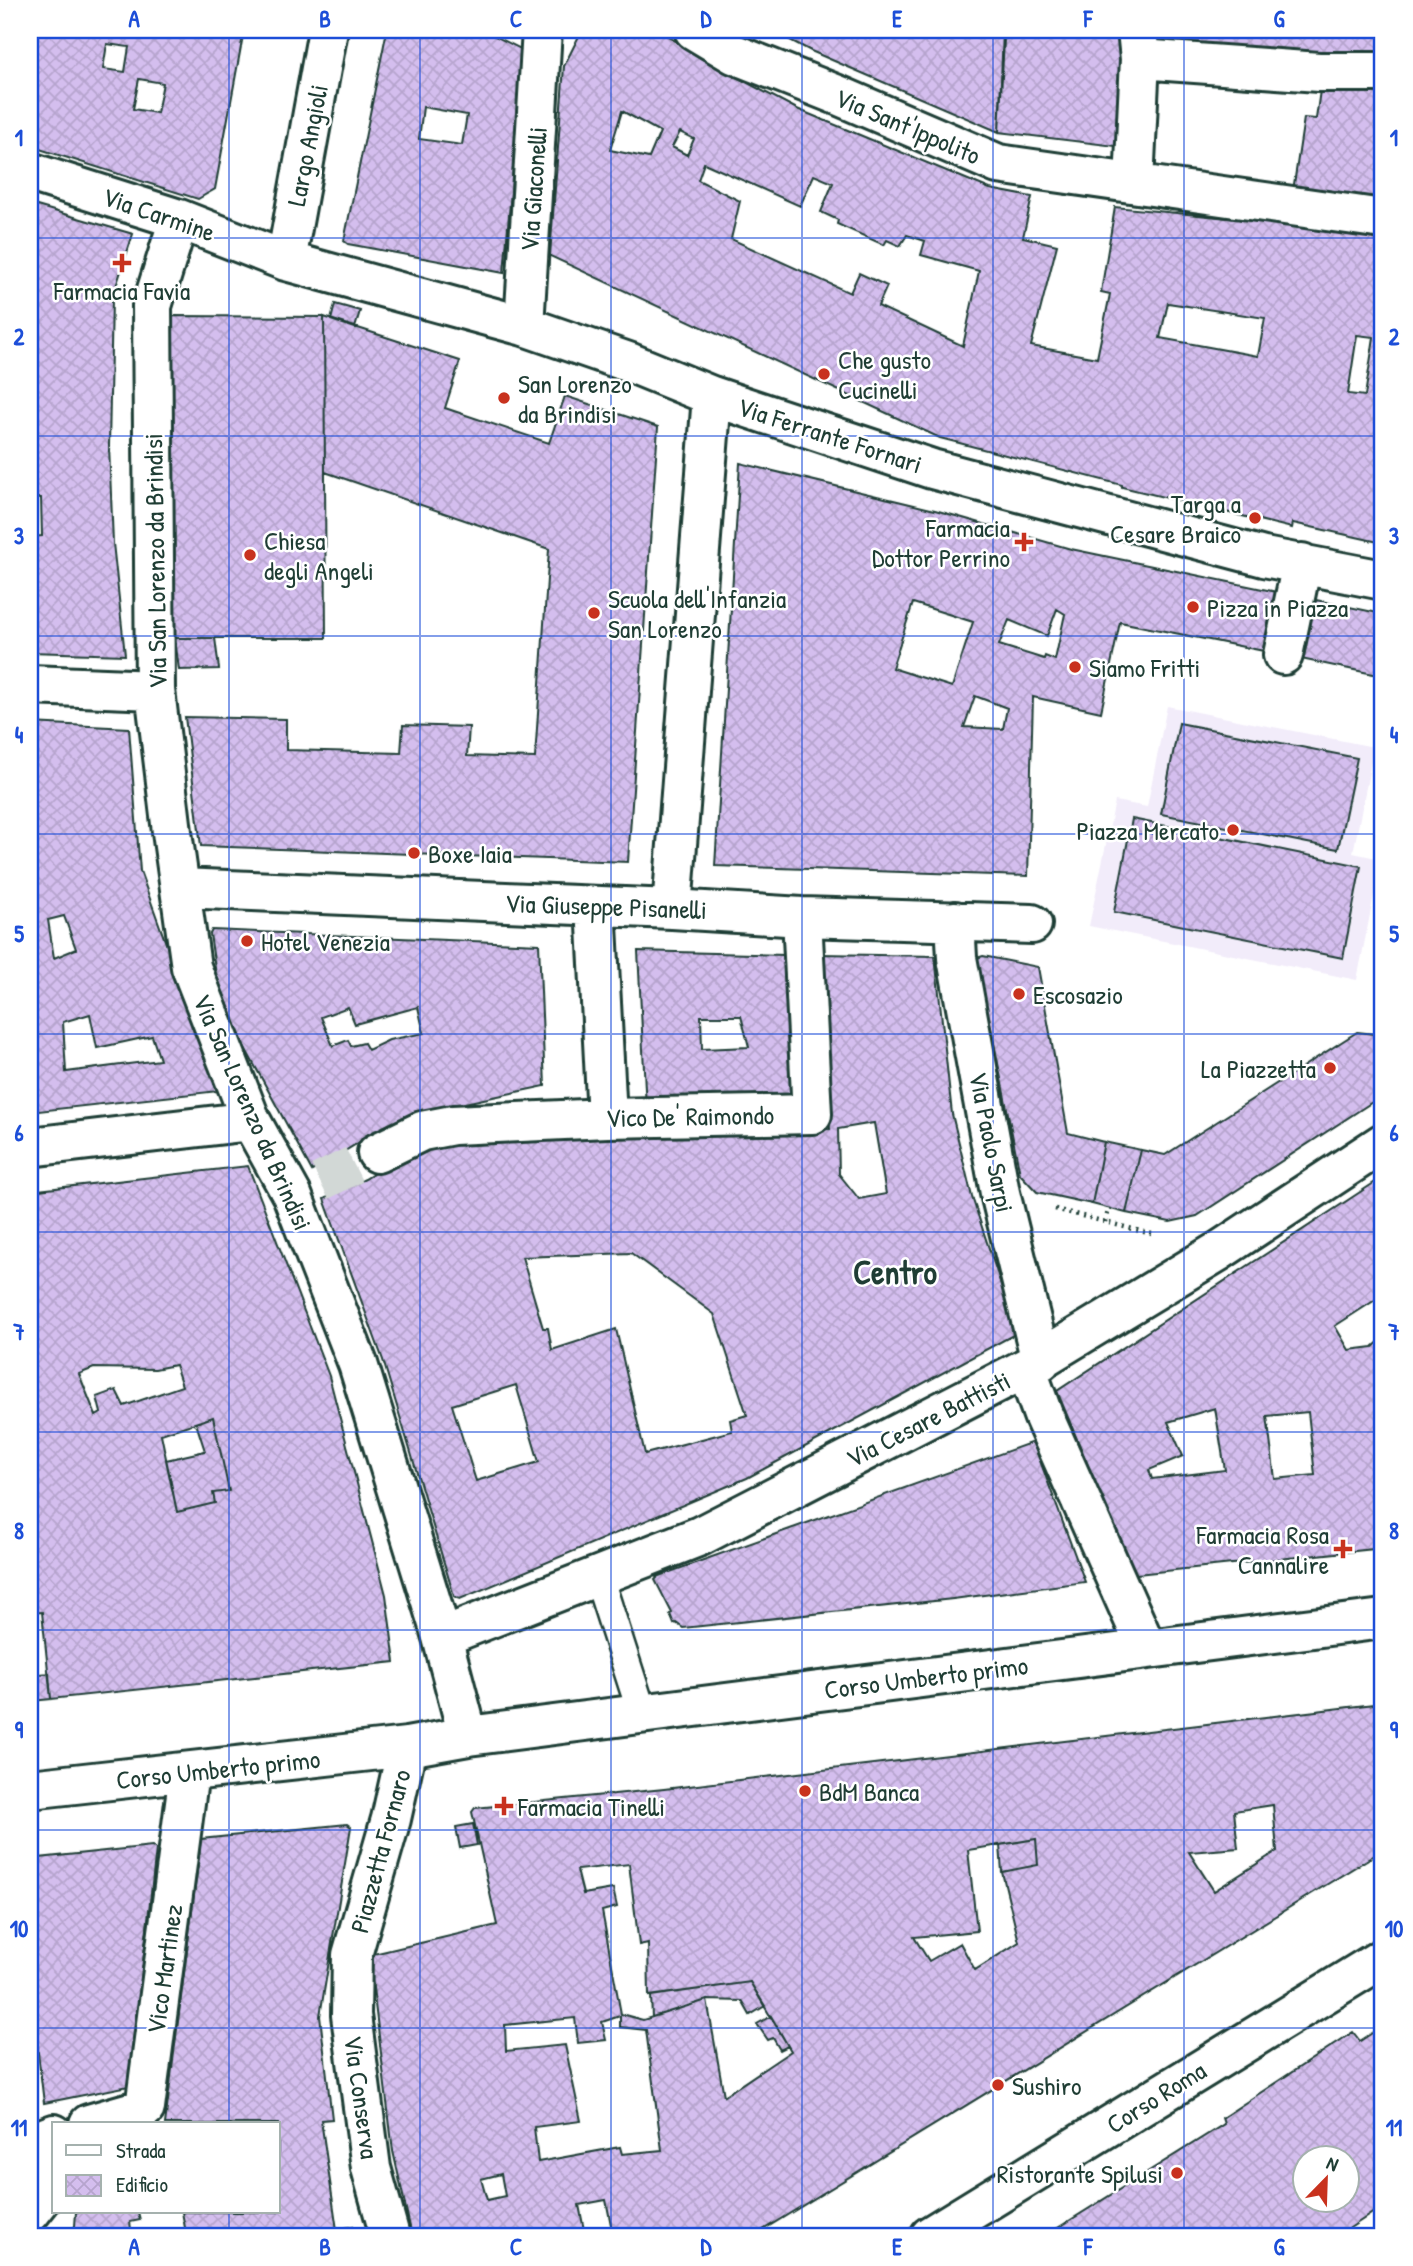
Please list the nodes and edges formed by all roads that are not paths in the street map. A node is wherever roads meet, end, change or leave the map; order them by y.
1 (328, 30) edge
2 (694, 30) edge
3 (542, 41) edge
4 (1139, 44) edge
5 (1383, 72) edge
6 (30, 172) edge
7 (1134, 183) junction
8 (179, 219) junction
9 (1383, 219) edge
10 (286, 261) junction
11 (524, 326) junction
12 (712, 396) junction
13 (1302, 563) junction
14 (1383, 580) edge
15 (1283, 655) dead end
16 (30, 685) edge
17 (155, 690) junction
18 (180, 888) junction
19 (596, 906) junction
20 (673, 909) junction
21 (802, 917) junction
22 (956, 921) junction
23 (1032, 924) dead end
24 (607, 1118) junction
25 (251, 1122) junction
26 (1383, 1143) edge
27 (30, 1147) edge
28 (377, 1153) tunnel mouth
29 (1034, 1365) junction
30 (598, 1576) junction
31 (1383, 1619) edge
32 (442, 1637) junction
33 (1147, 1648) junction
34 (642, 1713) junction
35 (468, 1736) junction
36 (407, 1747) junction
37 (189, 1772) junction
38 (30, 1789) edge
39 (352, 1955) joint
40 (1383, 1958) edge
41 (96, 2122) edge
42 (52, 2135) edge
43 (52, 2177) edge
44 (52, 2185) edge
45 (30, 2213) edge
46 (390, 2236) edge
47 (930, 2236) edge

1 - 10 street, Largo Angioli
2 - 7 street, Via Sant'Ippolito
3 - 11 street, Via Giaconelli
4 - 5 street
4 - 7 street
6 - 8 street, Via Carmine
7 - 9 street, Via Sant'Ippolito
8 - 10 street, Via Carmine
8 - 17 street, Via San Lorenzo da Brindisi
10 - 11 street, Via Ferrante Fornari
11 - 12 street, Via Ferrante Fornari
12 - 13 street, Via Ferrante Fornari
12 - 20 street
13 - 14 street, Via Ferrante Fornari
13 - 15 street
16 - 17 street
17 - 18 street, Via San Lorenzo da Brindisi
18 - 19 street, Via Giuseppe Pisanelli
18 - 25 street, Via San Lorenzo da Brindisi
19 - 20 street, Via Giuseppe Pisanelli
19 - 24 street
20 - 21 street, Via Giuseppe Pisanelli
21 - 22 street, Via Giuseppe Pisanelli
21 - 24 street, Vico De' Raimondo
22 - 23 street, Via Giuseppe Pisanelli
22 - 29 street, Via Paolo Sarpi
24 - 28 street, Vico De' Raimondo
25 - 27 street
25 - 32 street, Via San Lorenzo da Brindisi
26 - 29 street, Via Cesare Battisti
29 - 30 street, Via Cesare Battisti
29 - 33 street, Via Paolo Sarpi
30 - 32 street, Via Cesare Battisti
30 - 34 lane
31 - 33 street, Corso Umberto primo
32 - 35 street, Via San Lorenzo da Brindisi
33 - 34 street, Corso Umberto primo
34 - 35 street, Corso Umberto primo
35 - 36 street, Corso Umberto primo
36 - 37 street, Corso Umberto primo
36 - 39 street, Piazzetta Fornaro
37 - 38 street, Corso Umberto primo
37 - 41 street, Vico Martinez
39 - 46 street, Via Conserva
40 - 47 street, Corso Roma
42 - 43 street
44 - 45 street

